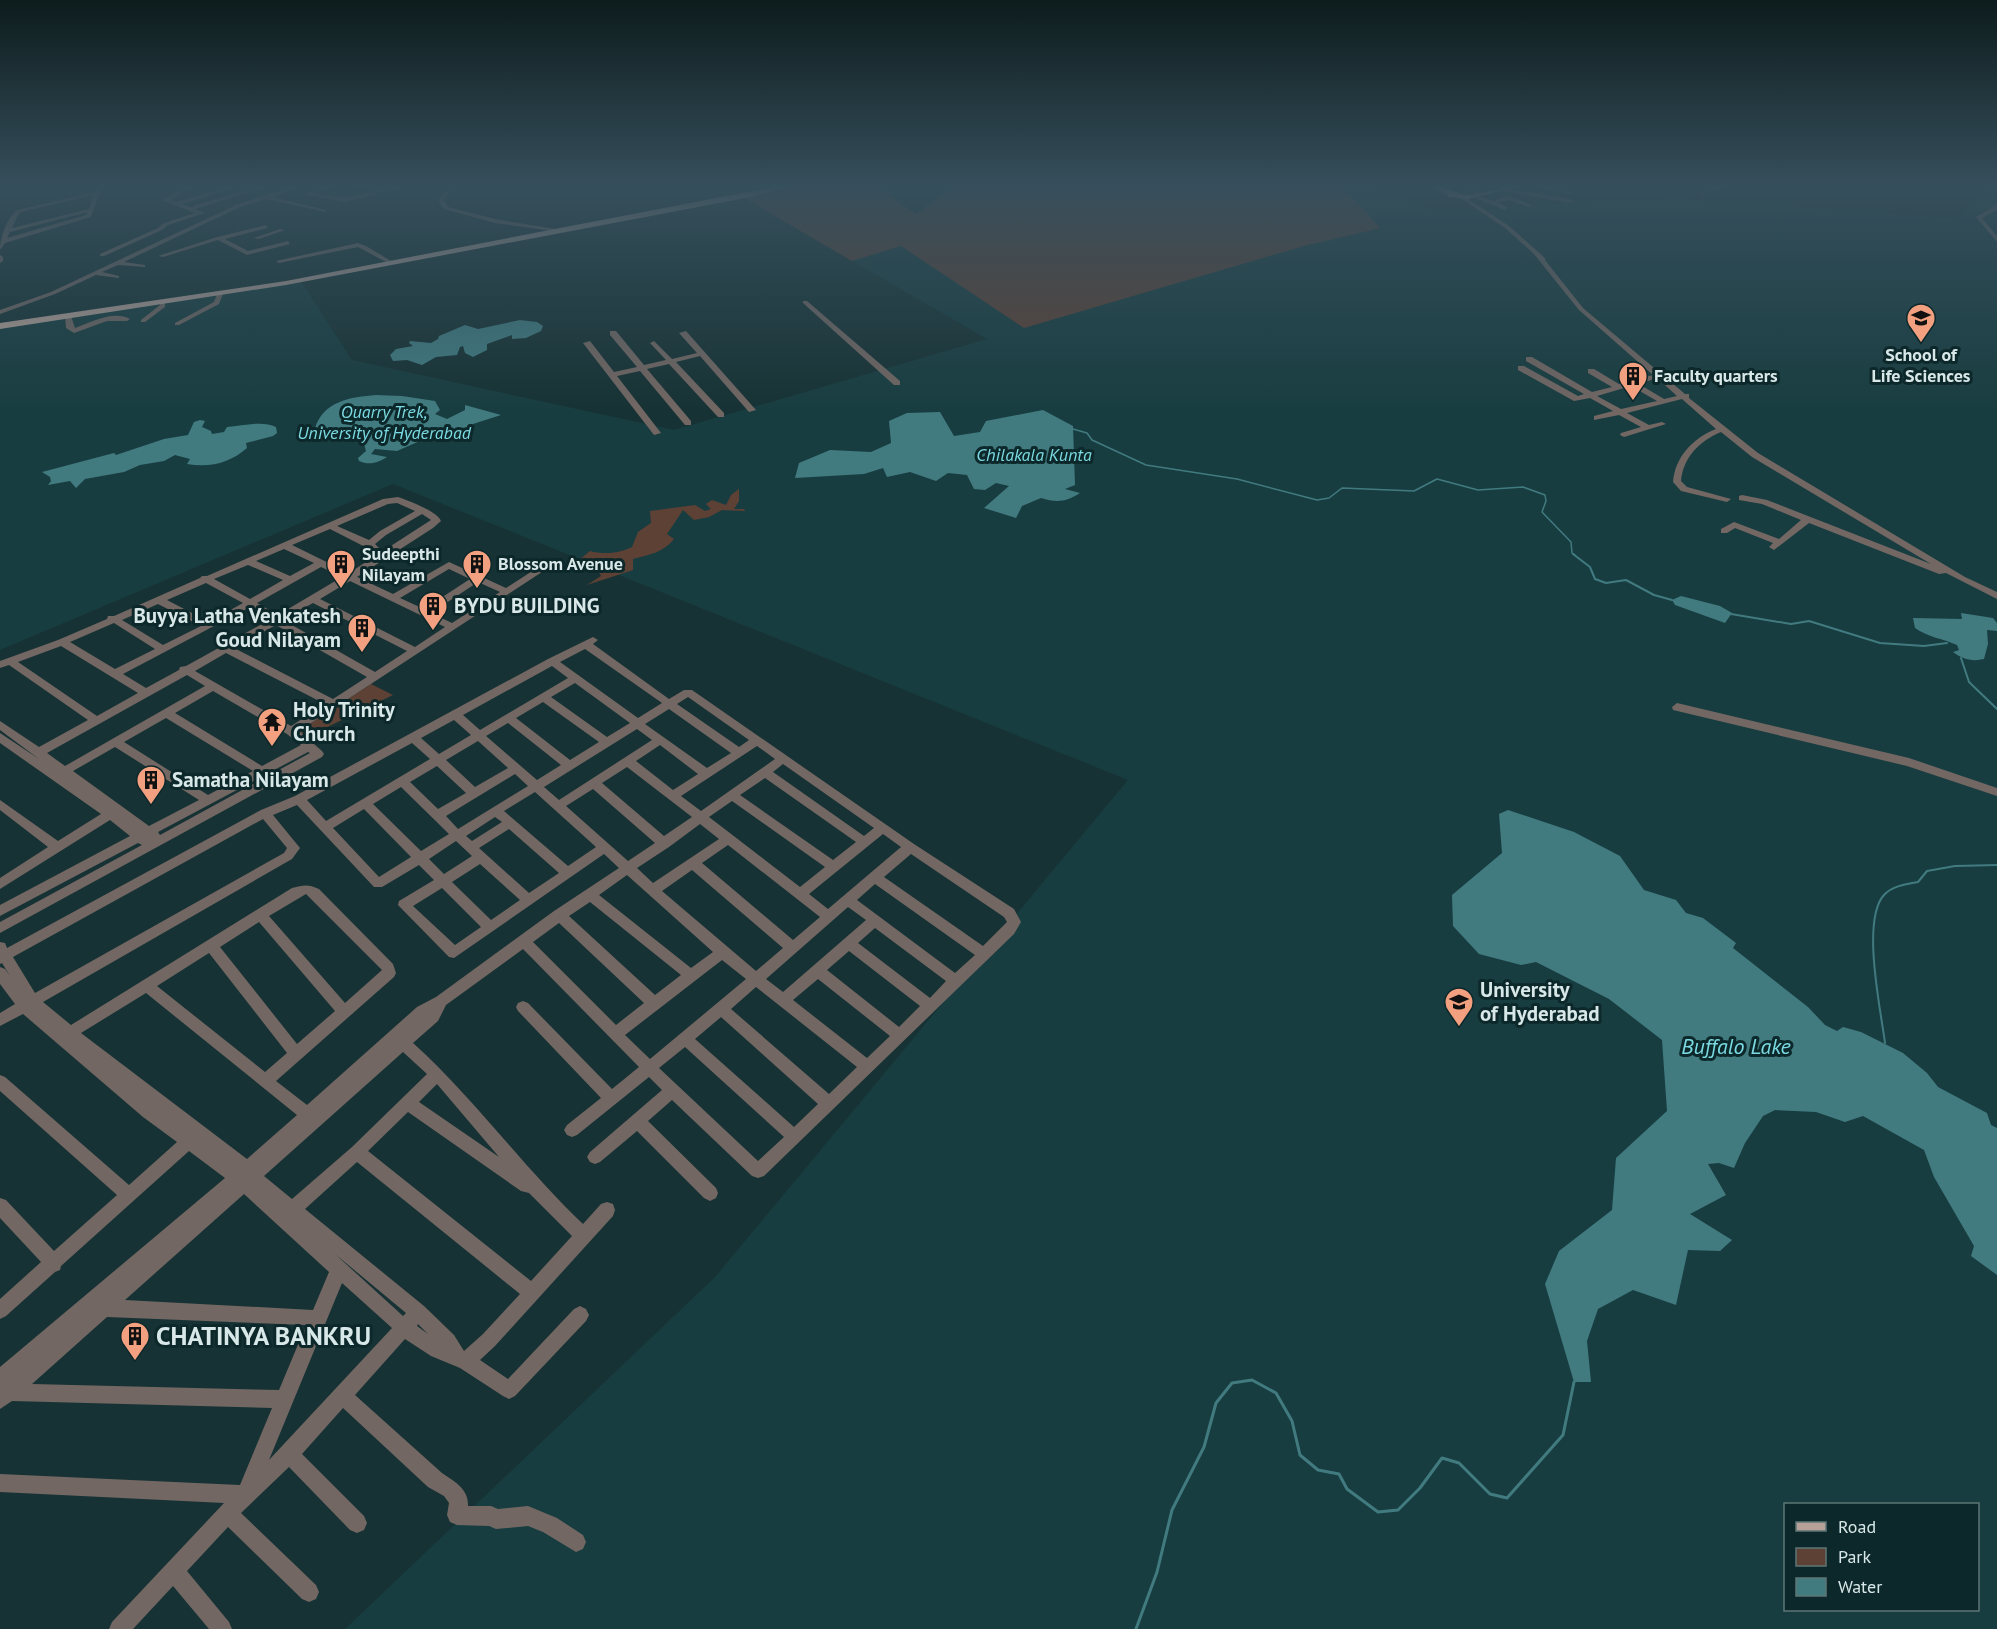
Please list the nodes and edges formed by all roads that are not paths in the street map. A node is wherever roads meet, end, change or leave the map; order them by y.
1 (120, 260) edge
2 (120, 260) edge
3 (284, 260) edge
4 (393, 260) edge
5 (404, 260) edge
6 (1541, 260) edge
7 (1542, 260) edge
8 (279, 261) dead end
9 (388, 261) joint
10 (115, 263) junction
11 (378, 265) junction
12 (142, 266) dead end
13 (92, 273) junction
14 (117, 277) dead end
15 (220, 294) junction
16 (163, 302) junction
17 (805, 302) dead end
18 (0, 311) edge
19 (80, 313) junction
20 (127, 319) dead end
21 (143, 321) dead end
22 (177, 324) dead end
23 (0, 325) edge
24 (613, 333) dead end
25 (683, 333) dead end
26 (587, 343) dead end
27 (654, 343) dead end
28 (701, 354) junction
29 (1529, 359) dead end
30 (671, 361) junction
31 (642, 368) junction
32 (1521, 368) dead end
33 (1591, 371) dead end
34 (612, 375) junction
35 (1658, 376) junction
36 (897, 383) dead end
37 (1634, 384) junction
38 (1620, 388) junction
39 (1592, 396) junction
40 (1684, 396) junction
41 (1661, 400) junction
42 (752, 410) dead end
43 (1620, 412) junction
44 (721, 415) dead end
45 (1597, 418) dead end
46 (687, 423) dead end
47 (1662, 424) dead end
48 (1648, 428) junction
49 (1722, 429) junction
50 (657, 433) dead end
51 (1624, 435) dead end
52 (1742, 498) dead end
53 (1727, 499) dead end
54 (423, 510) junction
55 (1808, 519) junction
56 (332, 526) junction
57 (1724, 531) dead end
58 (370, 544) junction
59 (284, 545) junction
60 (385, 556) junction
61 (248, 561) junction
62 (321, 563) junction
63 (540, 570) dead end
64 (349, 577) junction
65 (205, 578) junction
66 (478, 578) junction
67 (1962, 579) junction
68 (290, 580) junction
69 (1997, 590) edge
70 (507, 592) junction
71 (1997, 596) edge
72 (393, 598) junction
73 (156, 599) junction
74 (312, 599) junction
75 (250, 603) junction
76 (424, 613) junction
77 (112, 618) junction
78 (275, 619) junction
79 (208, 626) junction
80 (453, 627) junction
81 (62, 642) junction
82 (161, 648) junction
83 (225, 648) junction
84 (415, 651) junction
85 (552, 662) junction
86 (5, 663) edge
87 (185, 670) junction
88 (116, 673) junction
89 (375, 677) junction
90 (575, 678) junction
91 (213, 686) junction
92 (143, 691) junction
93 (544, 697) junction
94 (333, 704) junction
95 (668, 704) junction
96 (1677, 707) dead end
97 (167, 713) junction
98 (455, 714) junction
99 (509, 718) junction
100 (94, 719) junction
101 (637, 723) junction
102 (0, 725) edge
103 (291, 731) junction
104 (480, 735) junction
105 (412, 737) junction
106 (660, 740) junction
107 (758, 740) junction
108 (116, 742) junction
109 (606, 742) junction
110 (3, 743) edge
111 (314, 750) junction
112 (36, 752) junction
113 (739, 753) junction
114 (784, 758) junction
115 (438, 759) junction
116 (628, 761) junction
117 (569, 765) junction
118 (516, 768) junction
119 (66, 770) junction
120 (262, 771) junction
121 (765, 772) junction
122 (706, 774) junction
123 (54, 777) junction
124 (402, 781) junction
125 (594, 783) junction
126 (535, 786) junction
127 (1997, 792) edge
128 (475, 794) junction
129 (732, 795) junction
130 (673, 796) junction
131 (299, 799) junction
132 (208, 800) junction
133 (365, 803) junction
134 (0, 804) edge
135 (558, 806) junction
136 (495, 810) junction
137 (265, 813) junction
138 (110, 814) junction
139 (437, 816) junction
140 (702, 817) junction
141 (510, 822) junction
142 (325, 827) junction
143 (882, 828) junction
144 (456, 834) junction
145 (149, 839) junction
146 (728, 839) junction
147 (864, 842) junction
148 (665, 843) junction
149 (57, 847) junction
150 (605, 847) junction
151 (910, 847) junction
152 (471, 848) junction
153 (481, 857) junction
154 (419, 858) junction
155 (693, 863) junction
156 (834, 867) junction
157 (629, 869) junction
158 (568, 873) junction
159 (875, 877) junction
160 (442, 881) junction
161 (0, 884) edge
162 (653, 890) junction
163 (590, 894) junction
164 (800, 894) junction
165 (528, 900) junction
166 (848, 900) junction
167 (0, 911) edge
168 (559, 915) junction
169 (261, 916) junction
170 (829, 917) junction
171 (0, 919) edge
172 (875, 920) junction
173 (0, 928) edge
174 (490, 928) junction
175 (523, 941) junction
176 (849, 943) junction
177 (211, 946) junction
178 (793, 948) junction
179 (722, 952) junction
180 (2, 953) edge
181 (984, 954) junction
182 (818, 971) junction
183 (0, 973) edge
184 (691, 976) junction
185 (757, 980) junction
186 (956, 981) junction
187 (147, 986) junction
188 (783, 1001) junction
189 (654, 1003) junction
190 (28, 1004) junction
191 (930, 1006) junction
192 (523, 1007) dead end
193 (721, 1010) junction
194 (344, 1012) junction
195 (0, 1020) edge
196 (70, 1033) junction
197 (616, 1035) junction
198 (900, 1036) junction
199 (684, 1038) junction
200 (399, 1039) junction
201 (296, 1053) junction
202 (867, 1067) junction
203 (649, 1068) junction
204 (437, 1074) junction
205 (0, 1082) edge
206 (265, 1082) junction
207 (673, 1090) junction
208 (611, 1098) junction
209 (408, 1103) junction
210 (829, 1104) junction
211 (312, 1118) junction
212 (637, 1121) junction
213 (572, 1130) dead end
214 (795, 1137) junction
215 (193, 1138) junction
216 (357, 1152) junction
217 (595, 1156) dead end
218 (245, 1177) junction
219 (710, 1193) dead end
220 (128, 1194) junction
221 (543, 1197) junction
222 (0, 1206) edge
223 (607, 1210) dead end
224 (287, 1213) junction
225 (583, 1235) junction
226 (54, 1264) junction
227 (339, 1269) junction
228 (532, 1293) junction
229 (104, 1308) junction
230 (0, 1310) edge
231 (418, 1312) junction
232 (580, 1315) dead end
233 (404, 1327) junction
234 (314, 1328) junction
235 (461, 1360) junction
236 (3, 1391) edge
237 (343, 1396) junction
238 (285, 1399) junction
239 (289, 1454) junction
240 (0, 1483) edge
241 (245, 1495) junction
242 (228, 1513) junction
243 (357, 1522) dead end
244 (576, 1542) dead end
245 (173, 1570) junction
246 (309, 1592) dead end
247 (119, 1629) edge
248 (222, 1629) edge

1 - 10 street
2 - 13 street
3 - 8 street
4 - 9 main road
5 - 11 main road
6 - 35 street
7 - 40 street
9 - 11 main road
10 - 12 street
10 - 13 street
11 - 15 main road
11 - 19 main road
13 - 14 street
13 - 18 street
15 - 16 main road
15 - 22 street
16 - 19 main road
16 - 21 street
17 - 36 street
19 - 20 street
19 - 23 main road
24 - 31 street
25 - 28 street
26 - 34 street
27 - 30 street
28 - 30 street
28 - 42 street
29 - 39 street
30 - 31 street
30 - 44 street
31 - 34 street
31 - 46 street
32 - 39 street
33 - 38 street
34 - 50 street
35 - 37 street
35 - 40 street
37 - 38 street
37 - 41 street
38 - 39 street
39 - 43 street
40 - 41 street
40 - 49 street
41 - 43 street
43 - 45 street
43 - 48 street
47 - 48 street
48 - 51 street
49 - 53 street
49 - 67 street
52 - 55 street
54 - 56 street
54 - 58 street
54 - 60 street
55 - 57 street
55 - 67 street
56 - 58 street
56 - 59 street
58 - 60 street
59 - 61 street
59 - 62 street
60 - 64 street
61 - 65 street
61 - 68 street
62 - 64 street
62 - 68 street
63 - 70 street
64 - 72 street
64 - 74 street
65 - 73 street
65 - 75 street
66 - 70 street
66 - 72 street
66 - 76 street
67 - 69 street
67 - 71 street
68 - 75 street
70 - 80 street
72 - 76 street
73 - 77 street
73 - 79 street
74 - 78 street
74 - 84 street
75 - 78 street
75 - 79 street
76 - 80 street
77 - 81 street
77 - 82 street
78 - 83 street
78 - 87 street
78 - 89 street
79 - 82 street
80 - 84 street
81 - 86 street
81 - 88 street
82 - 88 street
83 - 87 street
83 - 94 street
84 - 89 street
85 - 90 street
85 - 95 street
85 - 98 street
86 - 100 street
87 - 91 street
87 - 92 street
87 - 112 street
88 - 92 street
89 - 94 street
90 - 93 street
90 - 101 street
91 - 97 street
91 - 103 street
92 - 100 street
93 - 99 street
93 - 109 street
94 - 103 street
95 - 101 street
95 - 107 street
95 - 113 street
96 - 127 street
97 - 108 street
97 - 120 street
98 - 104 street
98 - 105 street
99 - 104 street
99 - 117 street
100 - 112 street
101 - 106 street
101 - 109 street
102 - 112 street
103 - 111 street
104 - 115 street
104 - 118 street
105 - 115 street
105 - 131 street
106 - 116 street
106 - 122 street
107 - 113 street
107 - 114 street
108 - 119 street
108 - 132 street
109 - 117 street
110 - 112 street
111 - 120 street
111 - 145 street
112 - 119 street
112 - 123 street
113 - 122 street
114 - 121 street
114 - 143 street
115 - 124 street
115 - 128 street
116 - 125 street
116 - 130 street
117 - 126 street
118 - 126 street
118 - 128 street
119 - 123 street
119 - 145 street
120 - 132 street
121 - 129 street
121 - 147 street
122 - 130 street
123 - 138 street
124 - 133 street
124 - 139 street
125 - 135 street
125 - 148 street
126 - 135 street
126 - 136 street
128 - 139 street
129 - 140 street
129 - 156 street
130 - 140 street
131 - 137 street
131 - 142 street
132 - 145 street
133 - 142 street
133 - 154 street
134 - 149 street
135 - 150 street
136 - 141 street
136 - 144 street
137 - 180 street
137 - 190 street
138 - 145 street
138 - 149 street
139 - 144 street
140 - 146 street
140 - 148 street
141 - 152 street
141 - 158 street
142 - 154 street
143 - 147 street
143 - 151 street
144 - 152 street
144 - 154 street
145 - 167 street
145 - 171 street
145 - 173 street
146 - 155 street
146 - 164 street
147 - 156 street
148 - 157 street
149 - 161 street
150 - 157 street
150 - 158 street
151 - 159 street
151 - 181 street
152 - 153 street
153 - 160 street
153 - 165 street
154 - 160 street
155 - 162 street
155 - 178 street
156 - 164 street
157 - 162 street
157 - 163 street
158 - 165 street
159 - 166 street
159 - 181 street
160 - 174 street
160 - 174 street
162 - 179 street
163 - 168 street
163 - 184 street
164 - 170 street
165 - 174 street
166 - 170 street
166 - 172 street
168 - 175 street
168 - 189 street
169 - 177 street
169 - 194 street
169 - 194 street
170 - 178 street
172 - 176 street
172 - 186 street
175 - 197 street
175 - 200 street
176 - 182 street
176 - 191 street
177 - 187 street
177 - 201 street
178 - 185 street
179 - 184 street
179 - 185 street
180 - 190 street
181 - 186 street
182 - 188 street
182 - 198 street
183 - 190 street
184 - 189 street
185 - 188 street
185 - 193 street
186 - 191 street
187 - 196 street
187 - 206 street
188 - 202 street
189 - 197 street
190 - 195 street
190 - 196 street
190 - 215 street
191 - 198 street
192 - 208 street
193 - 199 street
193 - 210 street
194 - 201 street
196 - 215 street
197 - 203 street
198 - 202 street
199 - 203 street
199 - 214 street
200 - 204 street
200 - 211 street
201 - 206 street
202 - 210 street
203 - 207 street
203 - 208 street
204 - 209 street
204 - 221 street
205 - 220 street
206 - 211 street
207 - 212 street
207 - 214 street
208 - 213 street
209 - 216 street
209 - 221 street
210 - 214 street
211 - 218 street
212 - 217 street
212 - 219 street
215 - 218 street
215 - 220 street
216 - 224 street
216 - 228 street
218 - 224 street
218 - 229 street
218 - 236 street
220 - 226 street
221 - 225 street
222 - 226 street
223 - 225 street
224 - 227 street
224 - 231 street
225 - 228 street
226 - 230 street
227 - 233 street
227 - 234 street
228 - 235 street
229 - 234 street
229 - 236 street
231 - 233 street
231 - 235 street
232 - 235 street
233 - 235 street
233 - 237 street
234 - 238 street
236 - 238 street
237 - 239 street
237 - 244 street
238 - 241 street
239 - 241 street
239 - 243 street
240 - 241 street
241 - 242 street
242 - 245 street
242 - 246 street
245 - 247 street
245 - 248 street

